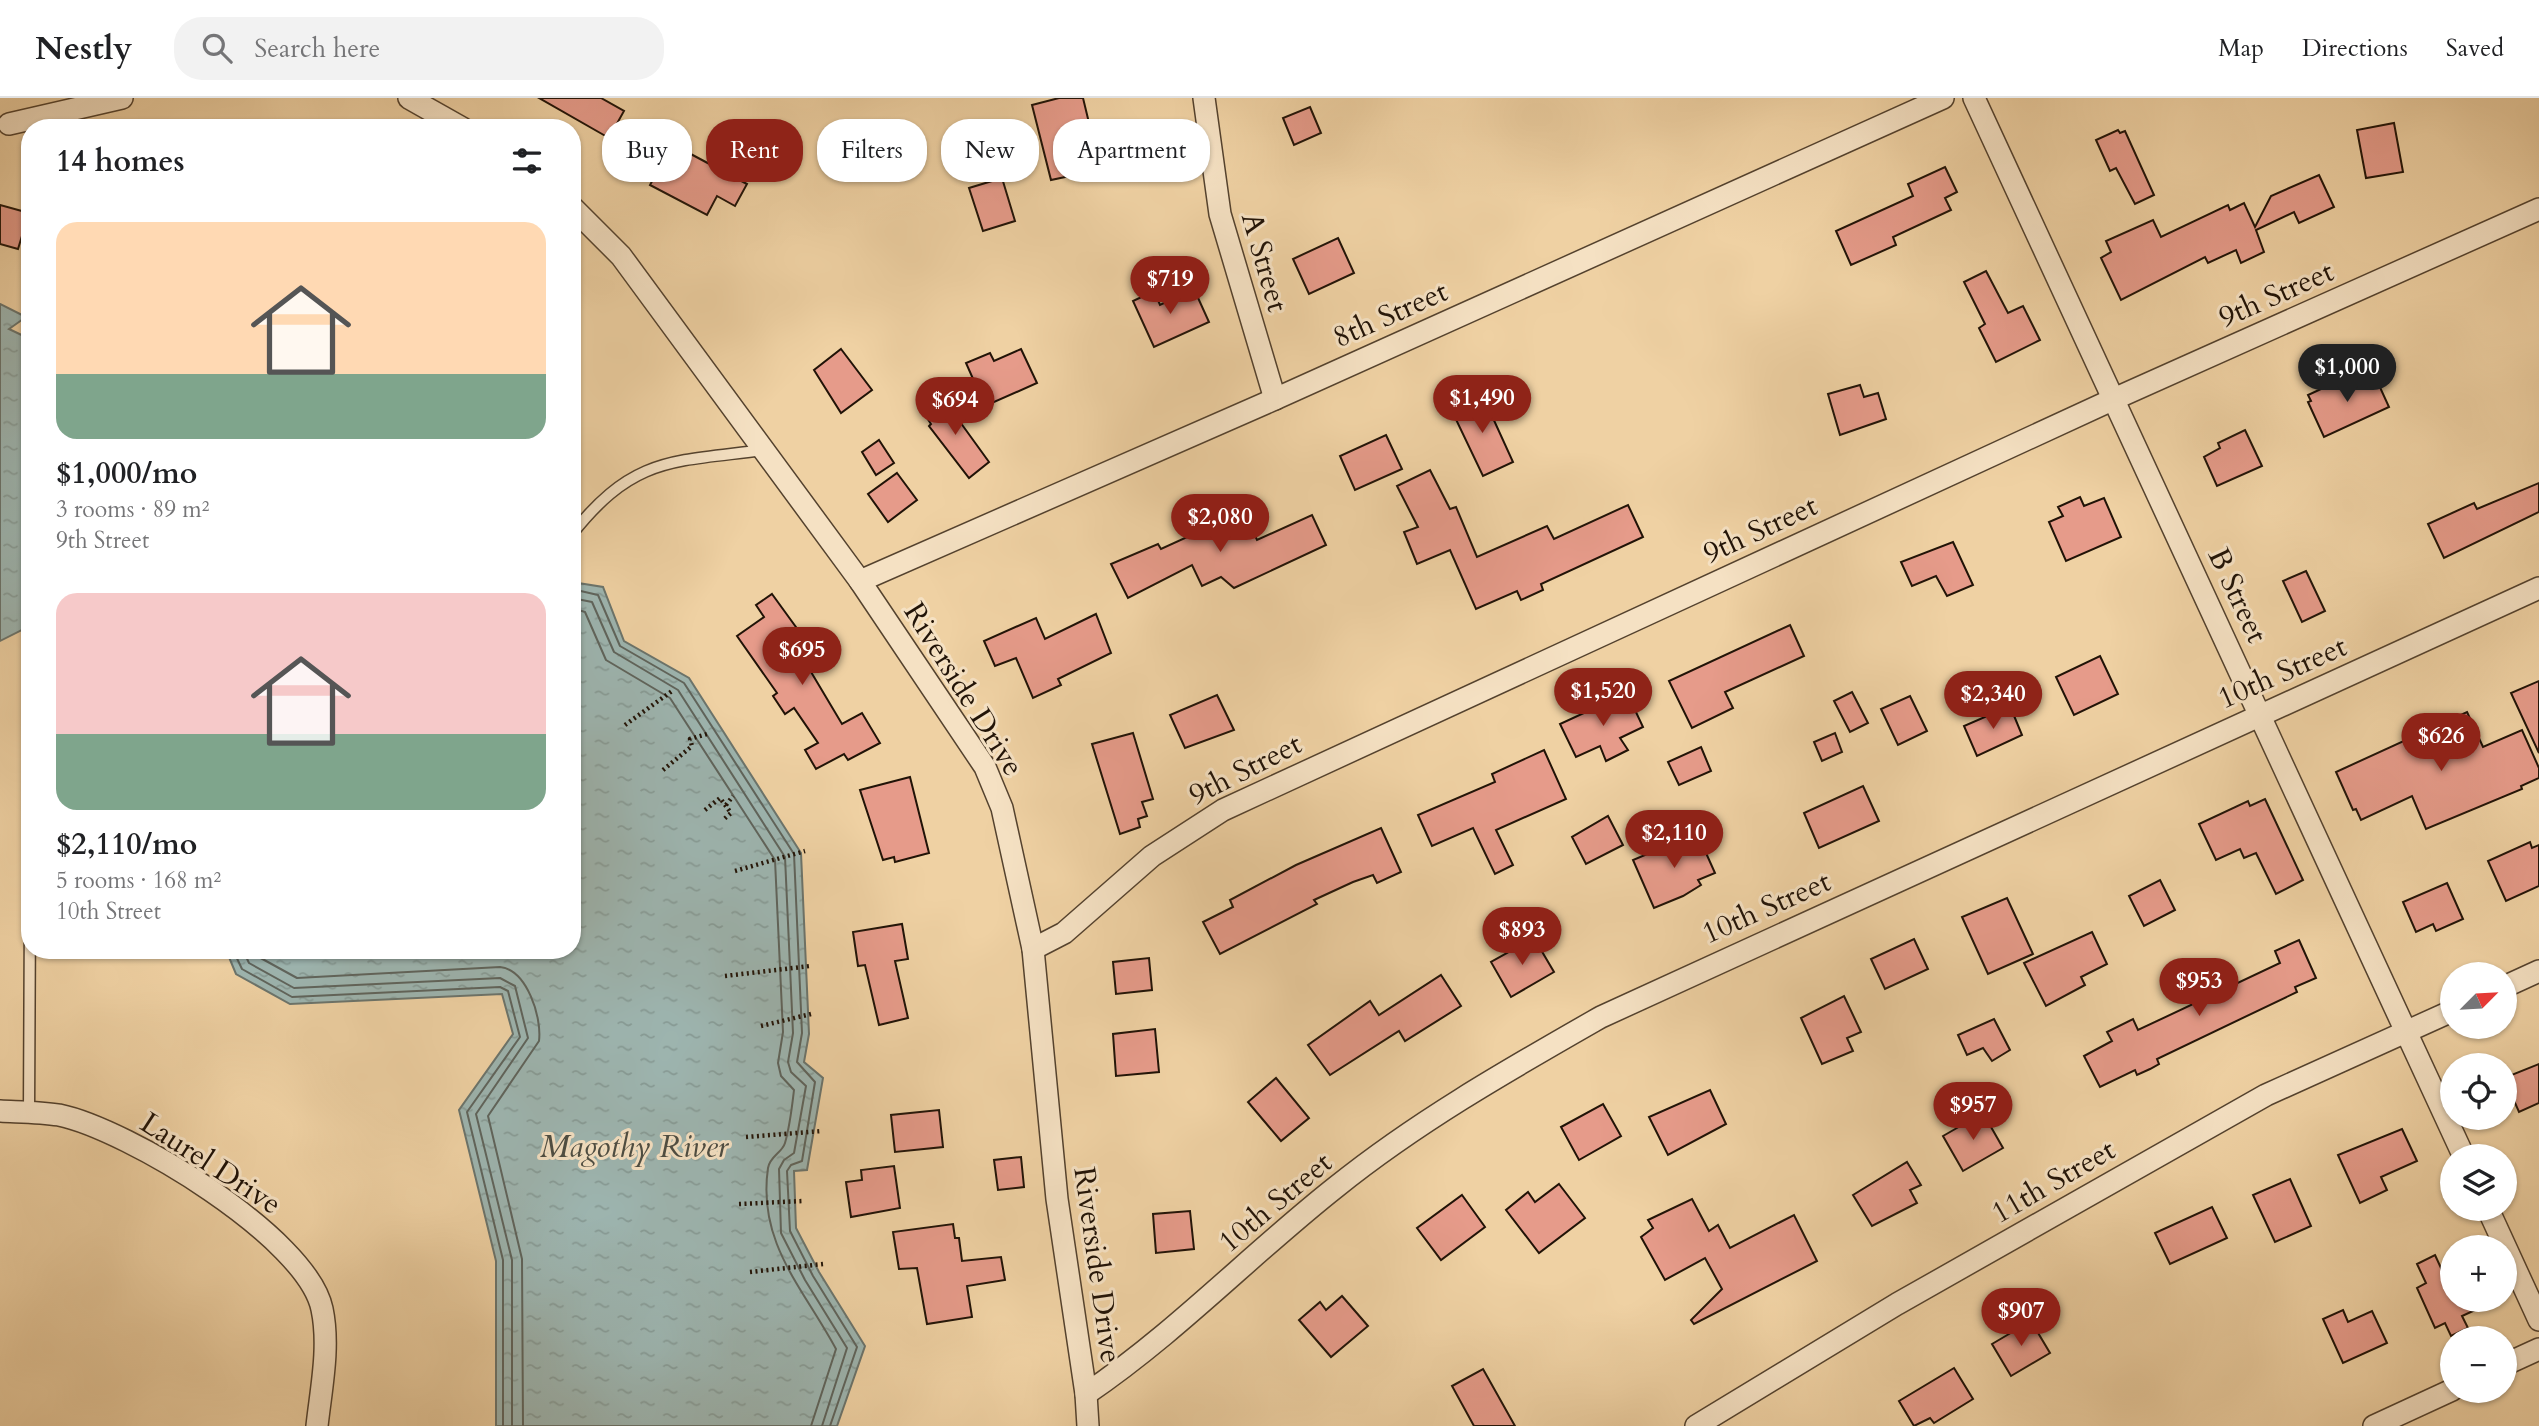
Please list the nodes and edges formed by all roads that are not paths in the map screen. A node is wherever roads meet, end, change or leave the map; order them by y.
1 (122, 98) edge
2 (409, 98) edge
3 (1204, 98) edge
4 (1943, 98) edge
5 (1974, 98) edge
6 (31, 119) edge
7 (446, 119) edge
8 (21, 121) edge
9 (9, 124) dead end
10 (2539, 209) edge
11 (581, 216) edge
12 (1275, 399) junction
13 (2114, 399) junction
14 (764, 450) junction
15 (581, 524) edge
16 (860, 581) junction
17 (2539, 588) edge
18 (2261, 714) junction
19 (1033, 949) junction
20 (30, 959) edge
21 (2539, 971) edge
22 (2517, 981) edge
23 (2440, 1016) edge
24 (2406, 1031) junction
25 (0, 1111) edge
26 (29, 1113) junction
27 (2458, 1144) edge
28 (2494, 1221) edge
29 (2539, 1320) edge
30 (2539, 1349) edge
31 (2517, 1359) edge
32 (1086, 1394) junction
33 (2440, 1396) edge
34 (317, 1426) edge
35 (1087, 1426) edge
36 (1696, 1426) edge
37 (2374, 1426) edge

1 - 6 street
2 - 7 street
3 - 12 street, A Street
4 - 12 street, 8th Street
5 - 13 street, B Street
8 - 9 street
10 - 13 street, 9th Street
11 - 14 street, Riverside Drive
12 - 16 street, 8th Street
13 - 18 street, B Street
13 - 19 street, 9th Street
14 - 15 lane
14 - 16 street, Riverside Drive
16 - 19 street, Riverside Drive
17 - 18 street, 10th Street
18 - 24 street, B Street
18 - 32 street, 10th Street
19 - 32 street, Riverside Drive
20 - 26 lane
21 - 22 street
23 - 24 street, 11th Street
24 - 27 street, B Street
24 - 36 street, 11th Street
25 - 26 street, Laurel Drive
26 - 34 street, Laurel Drive
28 - 29 street
30 - 31 street
32 - 35 street, Riverside Drive
33 - 37 street

